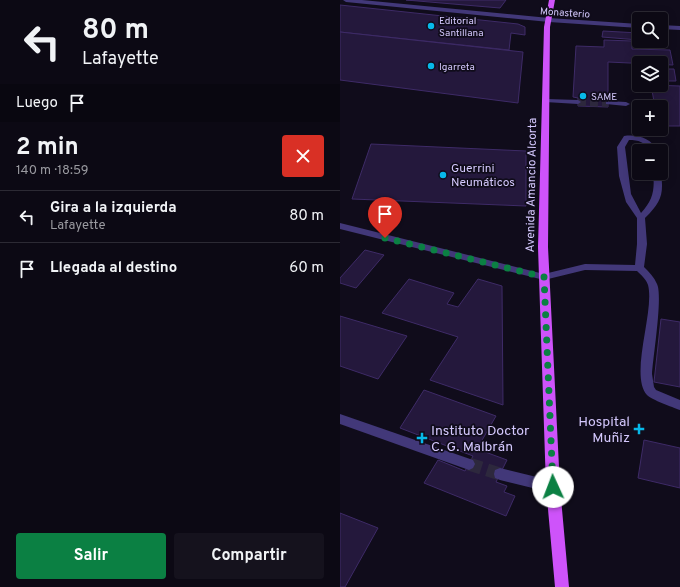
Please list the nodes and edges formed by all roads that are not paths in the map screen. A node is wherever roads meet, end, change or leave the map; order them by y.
1 (346, 0) edge
2 (552, 0) edge
3 (549, 20) junction
4 (632, 26) edge
5 (668, 27) edge
6 (680, 28) edge
7 (547, 101) junction
8 (578, 102) tunnel mouth
9 (608, 103) tunnel mouth
10 (626, 104) dead end
11 (648, 144) edge
12 (658, 180) edge
13 (641, 218) junction
14 (340, 226) edge
15 (639, 268) junction
16 (544, 277) junction
17 (680, 405) edge
18 (340, 419) edge
19 (469, 464) tunnel mouth
20 (500, 474) tunnel mouth
21 (553, 487) junction
22 (562, 587) edge

1 - 3 street, Monasterio
2 - 3 main road, Avenida Amancio Alcorta
3 - 4 street, Monasterio
3 - 7 main road, Avenida Amancio Alcorta
5 - 6 street
7 - 8 street
7 - 16 main road, Avenida Amancio Alcorta
9 - 10 street
11 - 13 street
12 - 13 street
13 - 15 street
14 - 16 street
15 - 16 street
15 - 17 street
16 - 21 main road, Avenida Amancio Alcorta
18 - 19 street
20 - 21 street
21 - 22 main road, Avenida Amancio Alcorta

